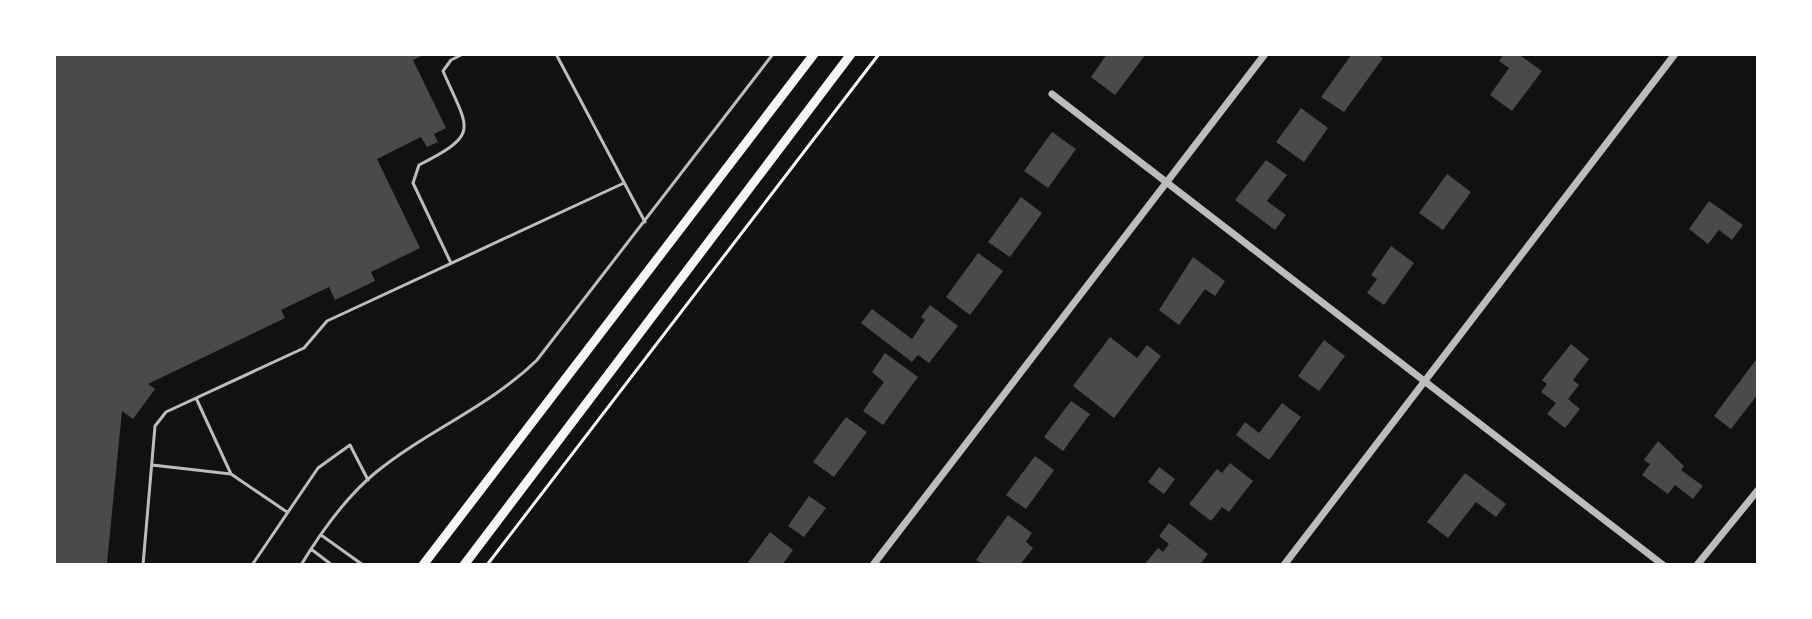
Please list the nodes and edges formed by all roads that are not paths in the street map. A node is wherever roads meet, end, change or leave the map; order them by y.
1 (463, 54) edge
2 (556, 54) edge
3 (773, 54) edge
4 (814, 54) edge
5 (851, 54) edge
6 (1265, 54) edge
7 (1675, 54) edge
8 (1052, 94) dead end
9 (1167, 182) junction
10 (624, 183) junction
11 (645, 222) junction
12 (451, 263) junction
13 (1425, 380) junction
14 (196, 398) junction
15 (152, 465) junction
16 (231, 474) junction
17 (368, 480) junction
18 (1758, 490) edge
19 (287, 512) junction
20 (321, 535) junction
21 (311, 549) junction
22 (143, 565) edge
23 (252, 565) edge
24 (301, 565) edge
25 (332, 565) edge
26 (363, 565) edge
27 (423, 565) edge
28 (464, 565) edge
29 (873, 565) edge
30 (1284, 565) edge
31 (1663, 565) edge
32 (1697, 565) edge

1 - 12 lane
2 - 10 lane
3 - 11 lane
4 - 27 main road
5 - 28 main road
6 - 9 street
7 - 13 street
8 - 9 street
9 - 13 street
9 - 29 street
10 - 11 lane
10 - 12 lane
11 - 17 lane
12 - 14 lane
13 - 30 street
13 - 31 street
14 - 15 lane
14 - 16 lane
15 - 16 lane
15 - 22 lane
16 - 19 lane
17 - 19 lane
17 - 20 lane
18 - 32 street
19 - 23 lane
20 - 21 lane
20 - 26 lane
21 - 24 lane
21 - 25 lane

